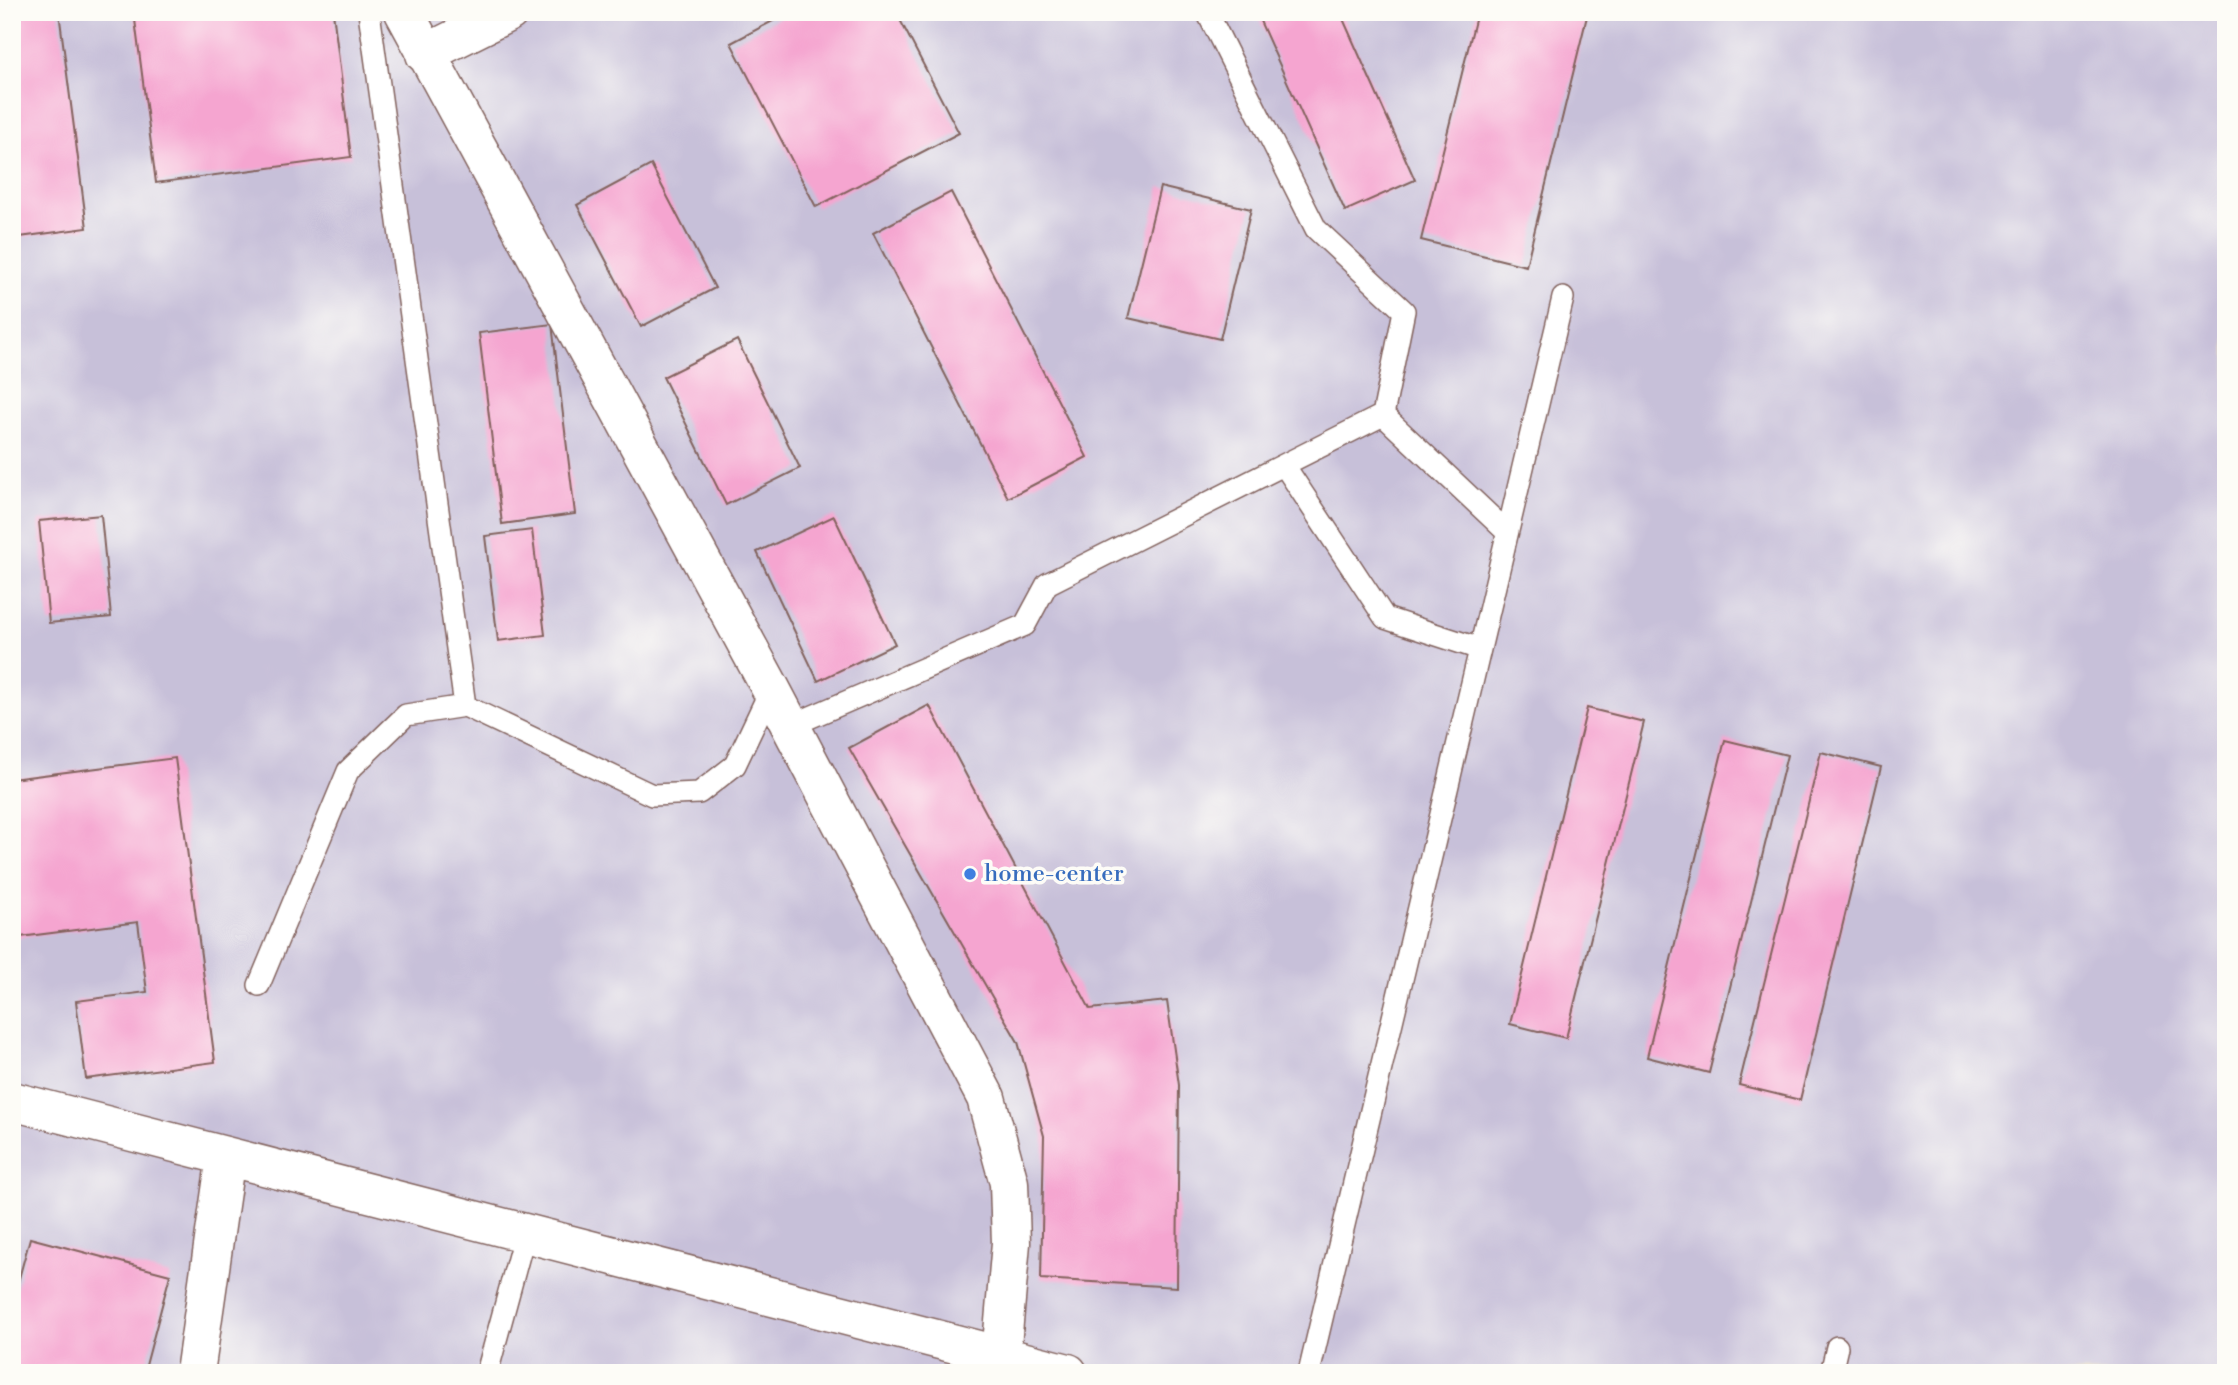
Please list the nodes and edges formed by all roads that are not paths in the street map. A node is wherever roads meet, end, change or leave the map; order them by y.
1 (369, 12) edge
2 (404, 12) edge
3 (509, 12) edge
4 (1207, 12) edge
5 (425, 54) junction
6 (1563, 298) dead end
7 (1382, 415) junction
8 (1284, 465) junction
9 (1507, 533) junction
10 (1480, 649) junction
11 (771, 690) junction
12 (465, 706) junction
13 (790, 726) junction
14 (259, 985) dead end
15 (12, 1101) edge
16 (226, 1156) junction
17 (525, 1233) junction
18 (1837, 1347) dead end
19 (999, 1364) edge
20 (195, 1373) edge
21 (487, 1373) edge
22 (1068, 1373) edge
23 (1309, 1373) edge
24 (1831, 1373) edge

1 - 12 lane
2 - 5 street
3 - 5 street
4 - 7 lane
5 - 11 street
6 - 9 lane
7 - 8 lane
7 - 9 lane
8 - 10 lane
8 - 13 lane
9 - 10 lane
10 - 23 lane
11 - 12 lane
11 - 13 street
12 - 14 lane
13 - 19 street
15 - 16 street
16 - 17 street
16 - 20 street
17 - 19 street
17 - 21 lane
18 - 24 lane
19 - 22 street

